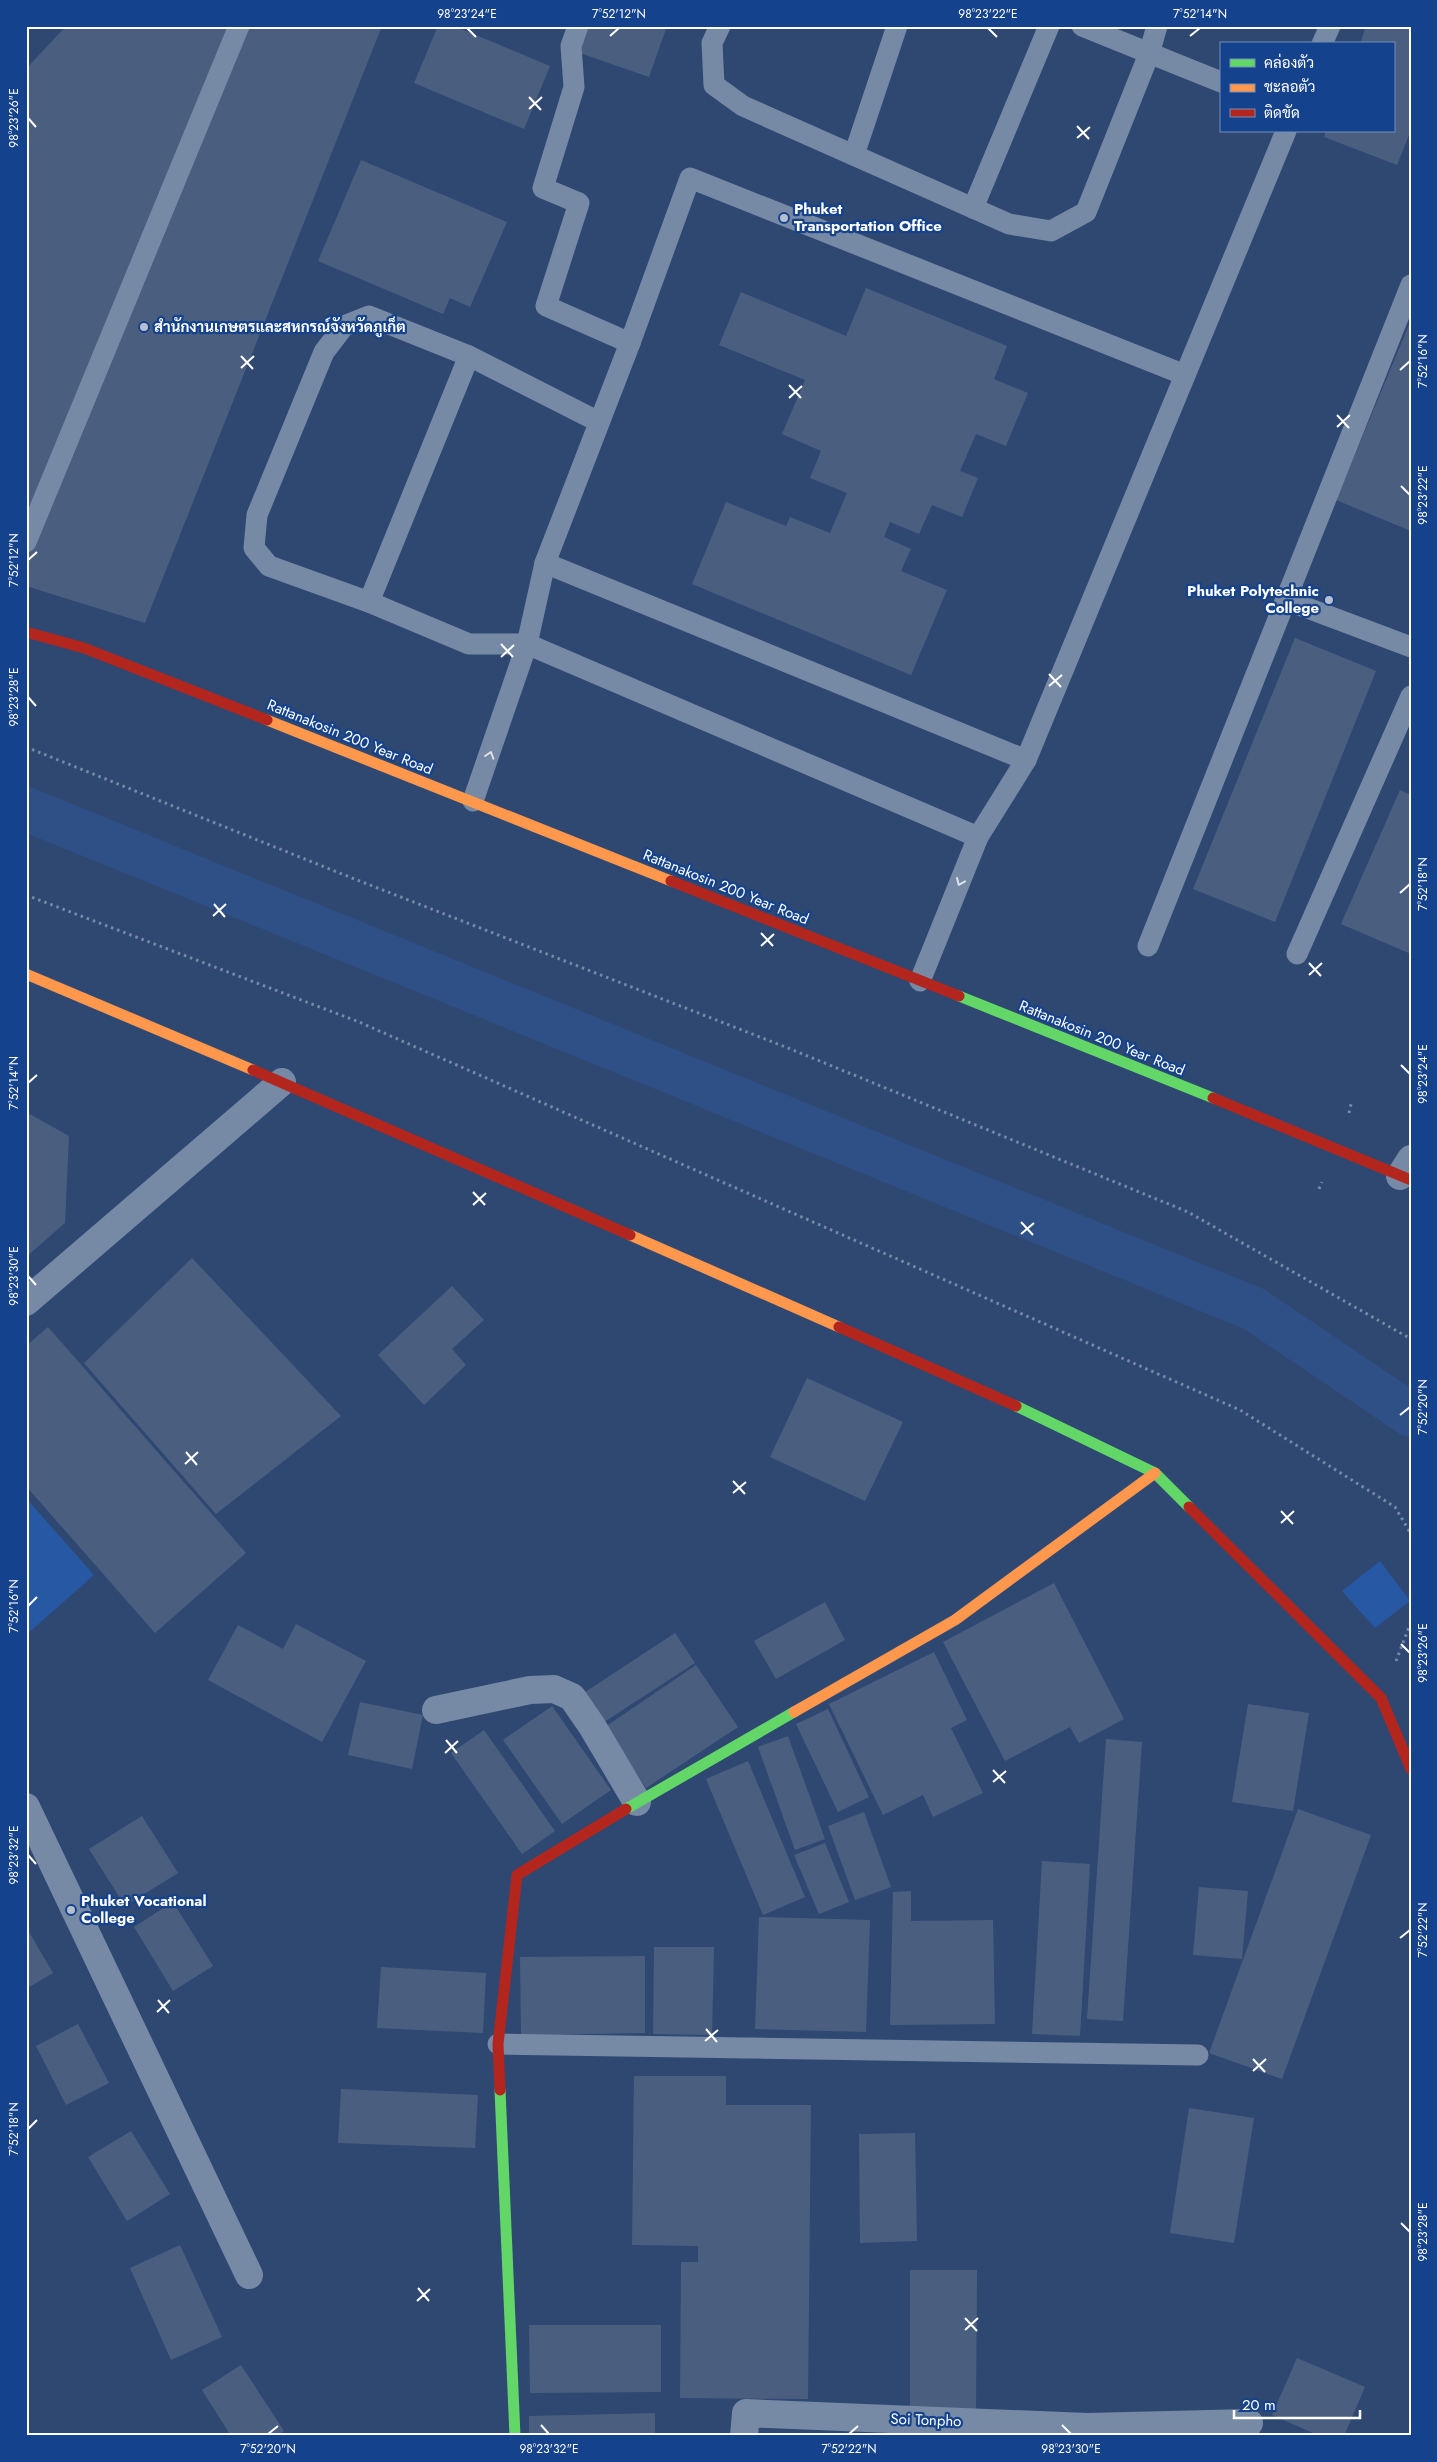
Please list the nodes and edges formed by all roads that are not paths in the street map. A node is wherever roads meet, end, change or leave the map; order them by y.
1 (239, 26) edge
2 (578, 26) edge
3 (720, 26) edge
4 (897, 26) edge
5 (1049, 26) edge
6 (1082, 26) edge
7 (1157, 26) edge
8 (1330, 26) edge
9 (1323, 42) edge
10 (1149, 54) junction
11 (1220, 82) edge
12 (1286, 132) edge
13 (854, 155) junction
14 (973, 208) junction
15 (1411, 285) edge
16 (630, 343) junction
17 (469, 356) junction
18 (1185, 375) junction
19 (598, 422) junction
20 (28, 533) edge
21 (545, 563) junction
22 (1286, 600) junction
23 (369, 602) junction
24 (26, 632) edge
25 (527, 644) junction
26 (1411, 646) edge
27 (1411, 696) edge
28 (1026, 760) junction
29 (473, 801) junction
30 (978, 837) junction
31 (1148, 946) dead end
32 (1297, 954) dead end
33 (26, 974) edge
34 (920, 981) junction
35 (282, 1082) junction
36 (1407, 1172) edge
37 (26, 1302) edge
38 (1155, 1473) junction
39 (436, 1710) dead end
40 (1411, 1769) edge
41 (636, 1802) junction
42 (26, 1807) edge
43 (498, 2044) junction
44 (1198, 2055) dead end
45 (250, 2275) dead end
46 (1249, 2423) dead end
47 (515, 2436) edge
48 (744, 2436) edge

1 - 20 lane
2 - 16 lane
3 - 13 lane
4 - 13 lane
5 - 14 lane
6 - 10 lane
7 - 10 lane
8 - 9 lane
10 - 11 lane
10 - 14 lane
12 - 18 lane
13 - 14 lane
15 - 22 lane
16 - 18 lane
16 - 19 lane
17 - 19 lane
17 - 23 lane
17 - 23 lane
18 - 28 lane
19 - 21 lane
21 - 25 lane
21 - 28 lane
22 - 26 lane
22 - 31 lane
23 - 25 lane
24 - 29 street, Rattanakosin 200 Year Road
29 -> 25 lane
25 - 30 lane
27 - 32 lane
28 - 30 lane
29 - 34 street, Rattanakosin 200 Year Road
30 -> 34 lane
33 - 35 street
34 - 36 street, Rattanakosin 200 Year Road
35 - 37 street
35 - 38 street
38 - 40 street
38 - 41 street
39 - 41 street
41 - 43 street
42 - 45 street
43 - 44 lane
43 - 47 street
46 - 48 street, Soi Tonpho

